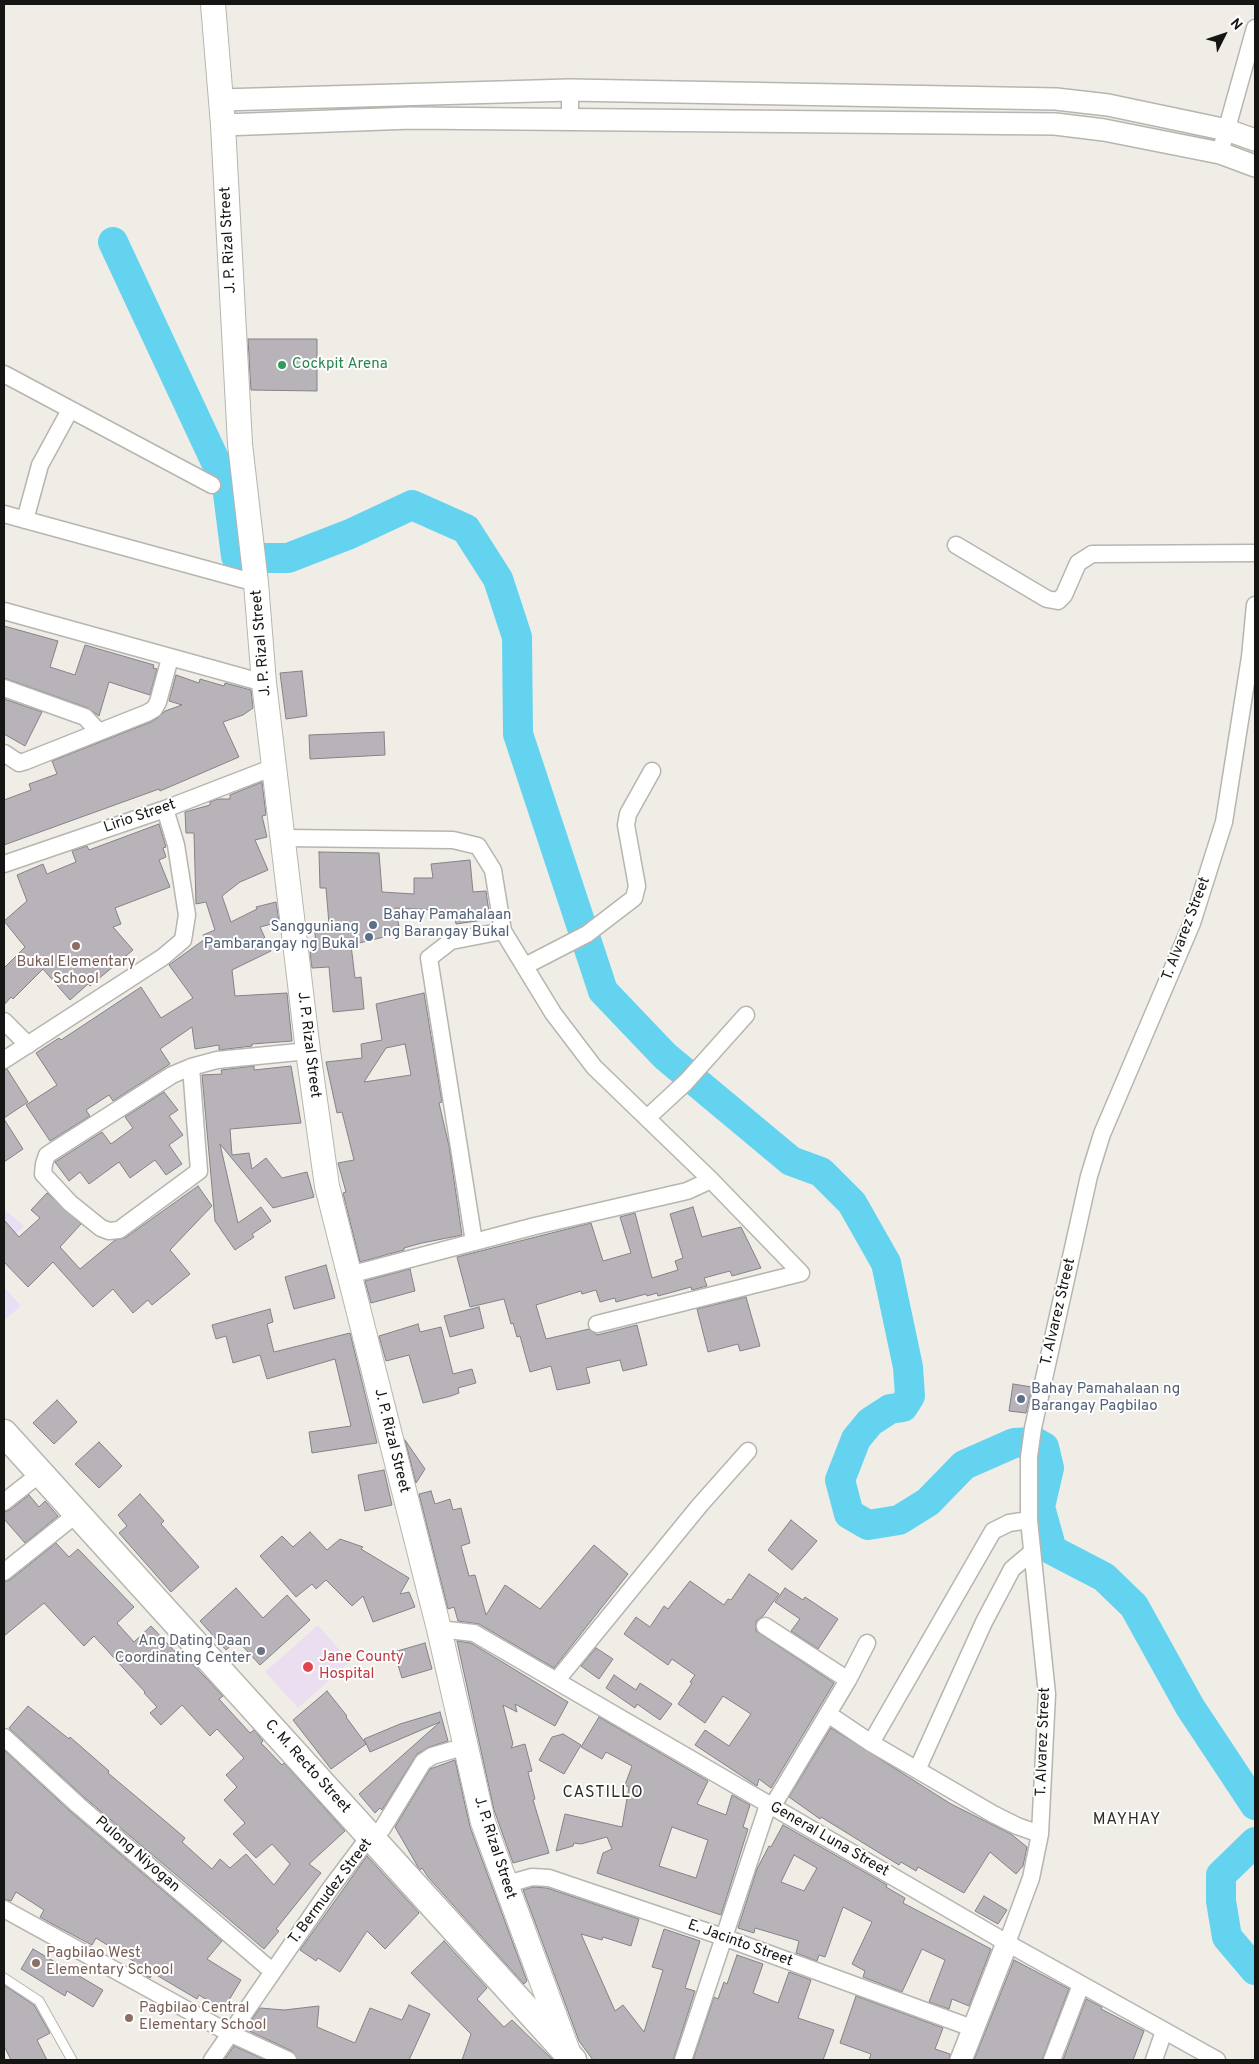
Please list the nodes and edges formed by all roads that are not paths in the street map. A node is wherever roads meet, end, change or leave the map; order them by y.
1 (213, 4) edge
2 (1255, 32) edge
3 (570, 90) junction
4 (411, 95) junction
5 (813, 95) junction
6 (221, 100) junction
7 (411, 118) junction
8 (570, 118) junction
9 (812, 120) junction
10 (223, 125) junction
11 (1227, 130) junction
12 (1255, 140) edge
13 (1220, 154) junction
14 (1255, 166) edge
15 (4, 374) edge
16 (70, 410) junction
17 (212, 485) dead end
18 (4, 514) edge
19 (25, 520) junction
20 (956, 545) dead end
21 (1255, 554) edge
22 (256, 583) junction
23 (1255, 605) edge
24 (4, 611) edge
25 (170, 658) junction
26 (264, 683) junction
27 (4, 688) edge
28 (99, 732) junction
29 (4, 753) edge
30 (274, 767) junction
31 (652, 771) dead end
32 (166, 809) junction
33 (284, 838) junction
34 (4, 864) edge
35 (503, 931) junction
36 (525, 966) junction
37 (746, 1016) dead end
38 (4, 1021) edge
39 (28, 1045) junction
40 (308, 1051) junction
41 (4, 1060) edge
42 (191, 1067) junction
43 (647, 1118) junction
44 (711, 1180) junction
45 (474, 1242) junction
46 (349, 1274) junction
47 (597, 1324) dead end
48 (4, 1433) edge
49 (748, 1451) dead end
50 (41, 1473) junction
51 (4, 1502) edge
52 (78, 1513) junction
53 (1030, 1520) junction
54 (1032, 1552) junction
55 (4, 1572) edge
56 (765, 1626) dead end
57 (439, 1629) junction
58 (867, 1643) dead end
59 (557, 1680) junction
60 (848, 1680) junction
61 (828, 1714) junction
62 (4, 1737) edge
63 (871, 1743) junction
64 (466, 1746) junction
65 (917, 1770) junction
66 (770, 1806) junction
67 (1040, 1834) junction
68 (371, 1837) junction
69 (504, 1885) junction
70 (4, 1909) edge
71 (723, 1937) junction
72 (1007, 1943) junction
73 (272, 1971) junction
74 (4, 1978) edge
75 (1081, 1985) junction
76 (972, 2028) junction
77 (1164, 2031) junction
78 (229, 2033) junction
79 (571, 2058) edge
80 (72, 2060) edge
81 (212, 2060) edge
82 (288, 2060) edge
83 (683, 2060) edge
84 (961, 2060) edge
85 (1052, 2060) edge
86 (1154, 2060) edge
87 (1217, 2060) edge

1 - 6 main road, J. P. Rizal Street
2 - 11 street
3 - 4 street
3 - 5 street
3 - 8 street
4 - 6 street
4 - 7 street
5 - 9 street
5 - 11 street
6 - 10 main road, J. P. Rizal Street
7 - 8 street
7 - 10 street
8 - 9 street
9 - 13 street
10 - 22 main road, J. P. Rizal Street
11 - 12 street
11 - 13 street
13 - 14 street
15 - 16 street
16 - 17 street
16 - 19 street
18 - 19 street
19 - 22 street
20 - 21 street
22 - 26 main road, J. P. Rizal Street
23 - 53 street, T. Alvarez Street
24 - 25 street
25 - 26 street
25 - 28 street
26 - 30 main road, J. P. Rizal Street
27 - 28 street
28 - 29 street
30 - 32 street, Lirio Street
30 - 33 main road, J. P. Rizal Street
31 - 36 street
32 - 34 street, Lirio Street
32 - 39 street
33 - 35 street
33 - 40 main road, J. P. Rizal Street
35 - 36 street
35 - 45 street
36 - 43 street
37 - 43 street
38 - 39 street
39 - 41 street
40 - 42 street
40 - 46 main road, J. P. Rizal Street
42 - 42 street
43 - 44 street
44 - 45 street
44 - 47 street
45 - 46 street
46 - 57 main road, J. P. Rizal Street
48 - 50 main road, C. M. Recto Street
49 - 59 street
50 - 51 street
50 - 52 main road, C. M. Recto Street
52 - 55 street
52 - 68 main road, C. M. Recto Street
53 - 54 street, T. Alvarez Street
53 - 63 street
54 - 65 street
54 - 67 street, T. Alvarez Street
56 - 60 street
57 - 59 street, General Luna Street
57 - 64 main road, J. P. Rizal Street
58 - 60 street
59 - 66 street, General Luna Street
60 - 61 street
61 - 63 street
61 - 66 street
62 - 73 street, Pulong Niyogan
63 - 65 street
64 - 68 street, T. Bermudez Street
64 - 69 main road, J. P. Rizal Street
65 - 67 street
66 - 71 street
66 - 72 street, General Luna Street
67 - 72 street, T. Alvarez Street
68 - 73 street, T. Bermudez Street
68 - 79 main road, C. M. Recto Street
69 - 71 street, E. Jacinto Street
69 - 79 main road, J. P. Rizal Street
70 - 78 street
71 - 76 street, E. Jacinto Street
71 - 83 street
72 - 75 street, General Luna Street
72 - 76 street, T. Alvarez Street
73 - 78 street, T. Bermudez Street
74 - 80 lane
75 - 77 street, General Luna Street
75 - 85 street
76 - 84 street, T. Alvarez Street
77 - 86 street
77 - 87 street, General Luna Street
78 - 81 street, T. Bermudez Street
78 - 82 street

